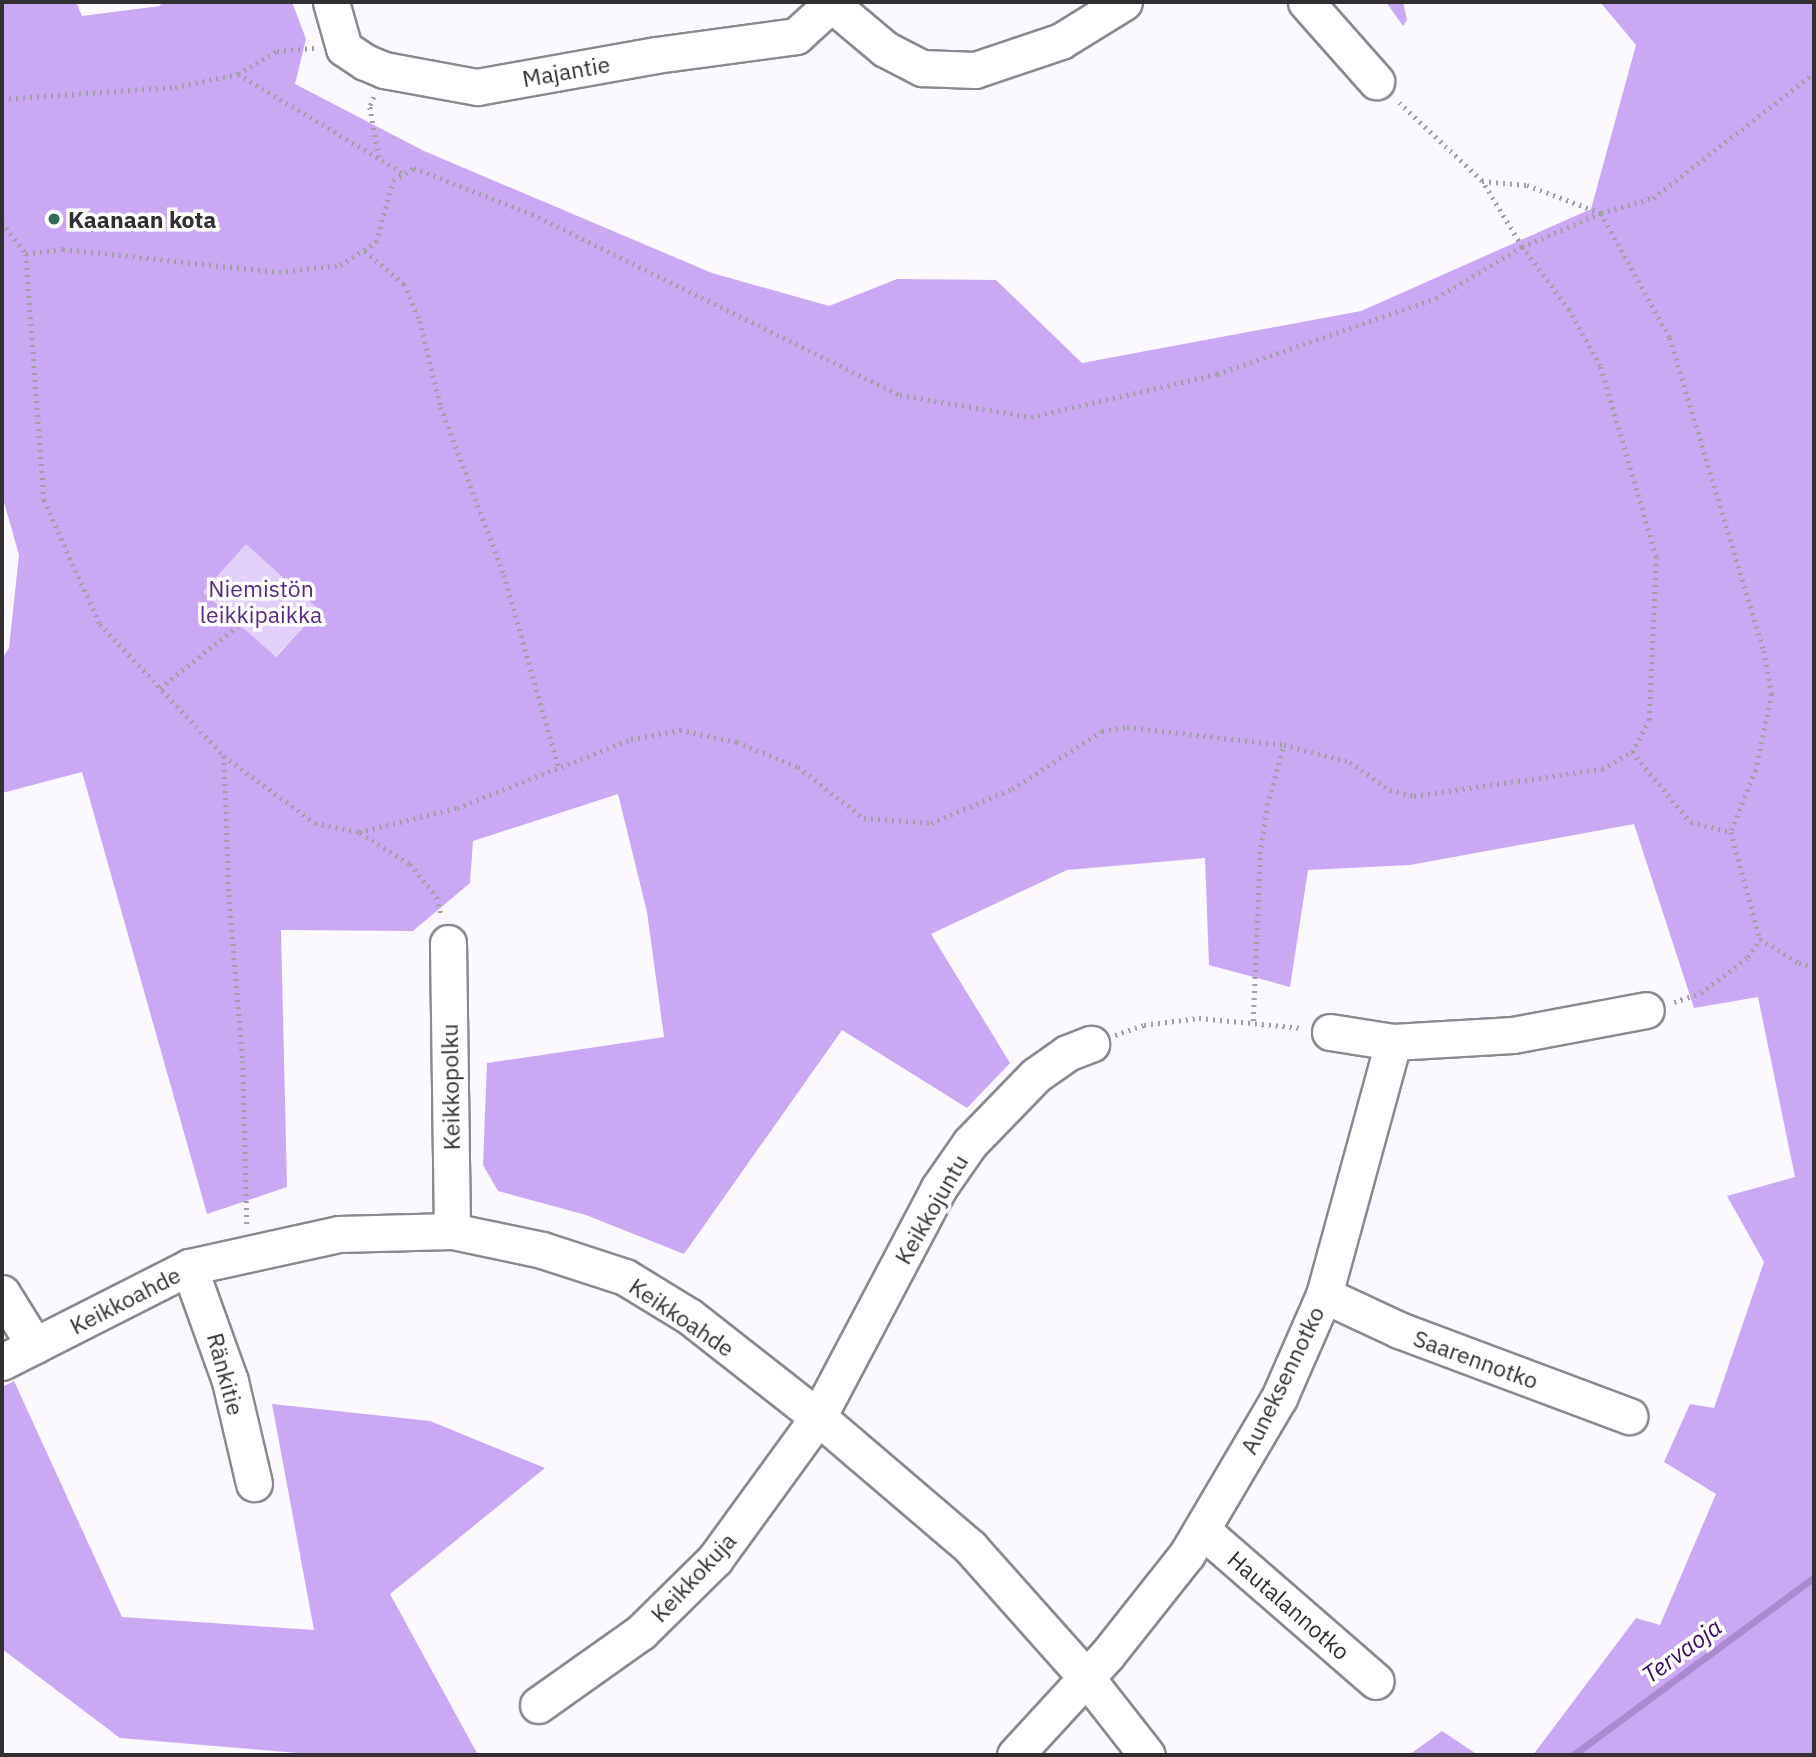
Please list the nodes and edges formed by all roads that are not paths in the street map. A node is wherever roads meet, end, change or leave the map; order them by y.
1 (331, 2) edge
2 (1124, 2) edge
3 (1306, 2) edge
4 (830, 3) edge
5 (1376, 81) road end
6 (448, 943) road end
7 (1646, 1010) road end
8 (1331, 1032) road end
9 (1393, 1042) junction
10 (1091, 1044) road end
11 (452, 1231) junction
12 (189, 1267) junction
13 (2, 1293) edge
14 (1324, 1295) junction
15 (35, 1346) junction
16 (2, 1362) edge
17 (1629, 1416) dead end
18 (818, 1417) junction
19 (254, 1483) dead end
20 (1202, 1530) junction
21 (1085, 1676) junction
22 (1376, 1681) dead end
23 (538, 1705) dead end
24 (1014, 1755) edge
25 (1147, 1755) edge

1 - 4 street, Majantie
2 - 4 street
3 - 5 street
6 - 11 street, Keikkopolku
7 - 9 street
8 - 9 street
9 - 14 street, Auneksennotko
10 - 18 street, Keikkojuntu
11 - 12 street, Keikkoahde
11 - 18 street, Keikkoahde
12 - 15 street, Keikkoahde
12 - 19 street, Ränkitie
13 - 15 street
14 - 17 street, Saarennotko
14 - 20 street, Auneksennotko
15 - 16 street, Keikkoahde
18 - 21 street, Keikkoahde
18 - 23 street, Keikkokuja
20 - 21 street, Auneksennotko
20 - 22 street, Hautalannotko
21 - 24 street, Auneksennotko
21 - 25 street, Keikkoahde

